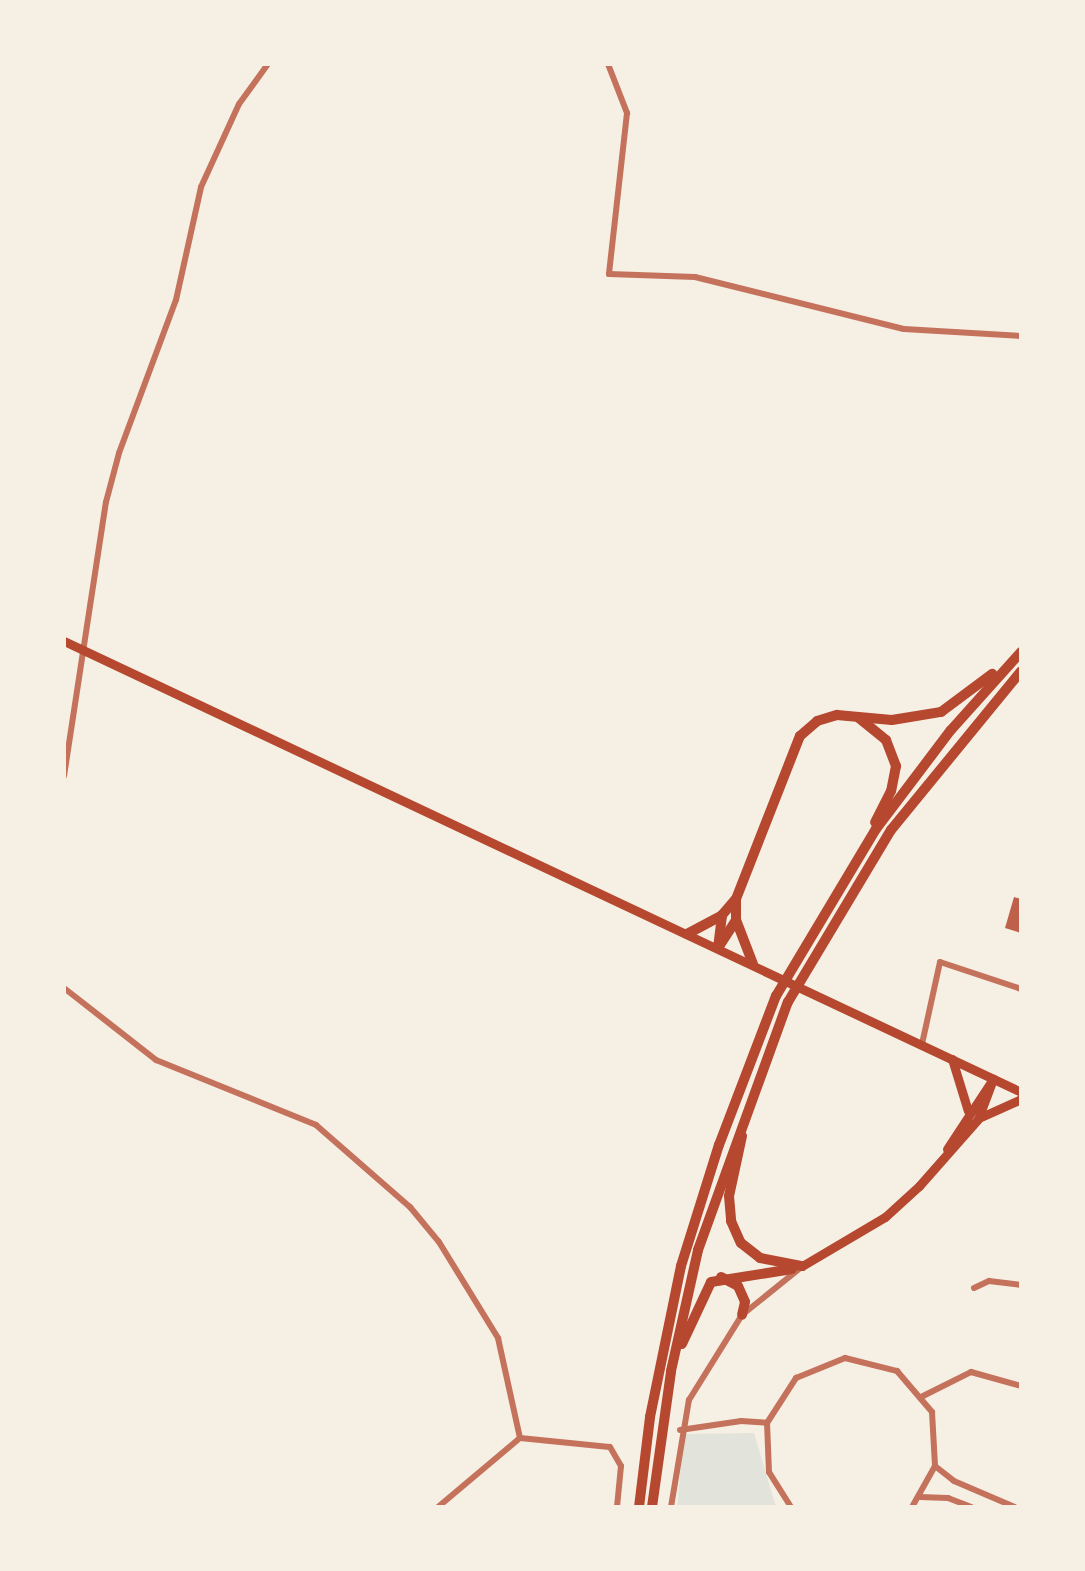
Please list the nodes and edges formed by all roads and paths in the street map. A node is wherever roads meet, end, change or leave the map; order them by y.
1 (268, 64) edge
2 (608, 64) edge
3 (1021, 336) edge
4 (64, 641) edge
5 (82, 650) junction
6 (1021, 651) edge
7 (1021, 671) edge
8 (857, 716) junction
9 (64, 776) edge
10 (843, 880) junction
11 (736, 899) junction
12 (722, 915) junction
13 (736, 920) junction
14 (687, 934) junction
15 (718, 948) junction
16 (753, 964) junction
17 (64, 988) edge
18 (1021, 989) edge
19 (922, 1044) junction
20 (952, 1059) junction
21 (993, 1079) junction
22 (1021, 1092) edge
23 (750, 1095) junction
24 (1021, 1099) edge
25 (968, 1111) junction
26 (978, 1119) junction
27 (937, 1163) junction
28 (802, 1266) junction
29 (721, 1277) junction
30 (1021, 1285) edge
31 (974, 1288) dead end
32 (742, 1315) junction
33 (671, 1371) junction
34 (1021, 1386) edge
35 (923, 1396) junction
36 (767, 1423) junction
37 (680, 1430) junction
38 (520, 1438) junction
39 (935, 1466) junction
40 (920, 1497) junction
41 (438, 1507) edge
42 (617, 1507) edge
43 (639, 1507) edge
44 (652, 1507) edge
45 (671, 1507) edge
46 (791, 1507) edge
47 (912, 1507) edge
48 (971, 1507) edge
49 (1015, 1507) edge

1 - 5 street
2 - 3 street
4 - 5 main road
5 - 9 street
5 - 14 main road
6 - 8 highway
6 - 10 highway
7 - 23 highway
8 - 10 highway
8 - 11 highway
10 - 43 highway
11 - 12 highway
11 - 13 highway
12 - 14 highway
12 - 15 highway
13 - 15 highway
13 - 16 highway
14 - 15 main road
15 - 16 main road
16 - 19 main road
17 - 38 street
18 - 19 street
19 - 20 main road
20 - 21 main road
20 - 25 main road
21 - 22 main road
21 - 25 main road
21 - 26 main road
23 - 28 highway
23 - 33 highway
24 - 26 main road
25 - 27 main road
26 - 27 main road
27 - 28 main road
28 - 29 highway
28 - 32 street
29 - 32 highway
29 - 33 highway
30 - 31 street
32 - 37 street
33 - 44 highway
34 - 35 street
35 - 36 street
35 - 39 street
36 - 37 street
36 - 46 street
37 - 45 street
38 - 41 street
38 - 42 street
39 - 40 street
39 - 49 street
40 - 47 street
40 - 48 street

